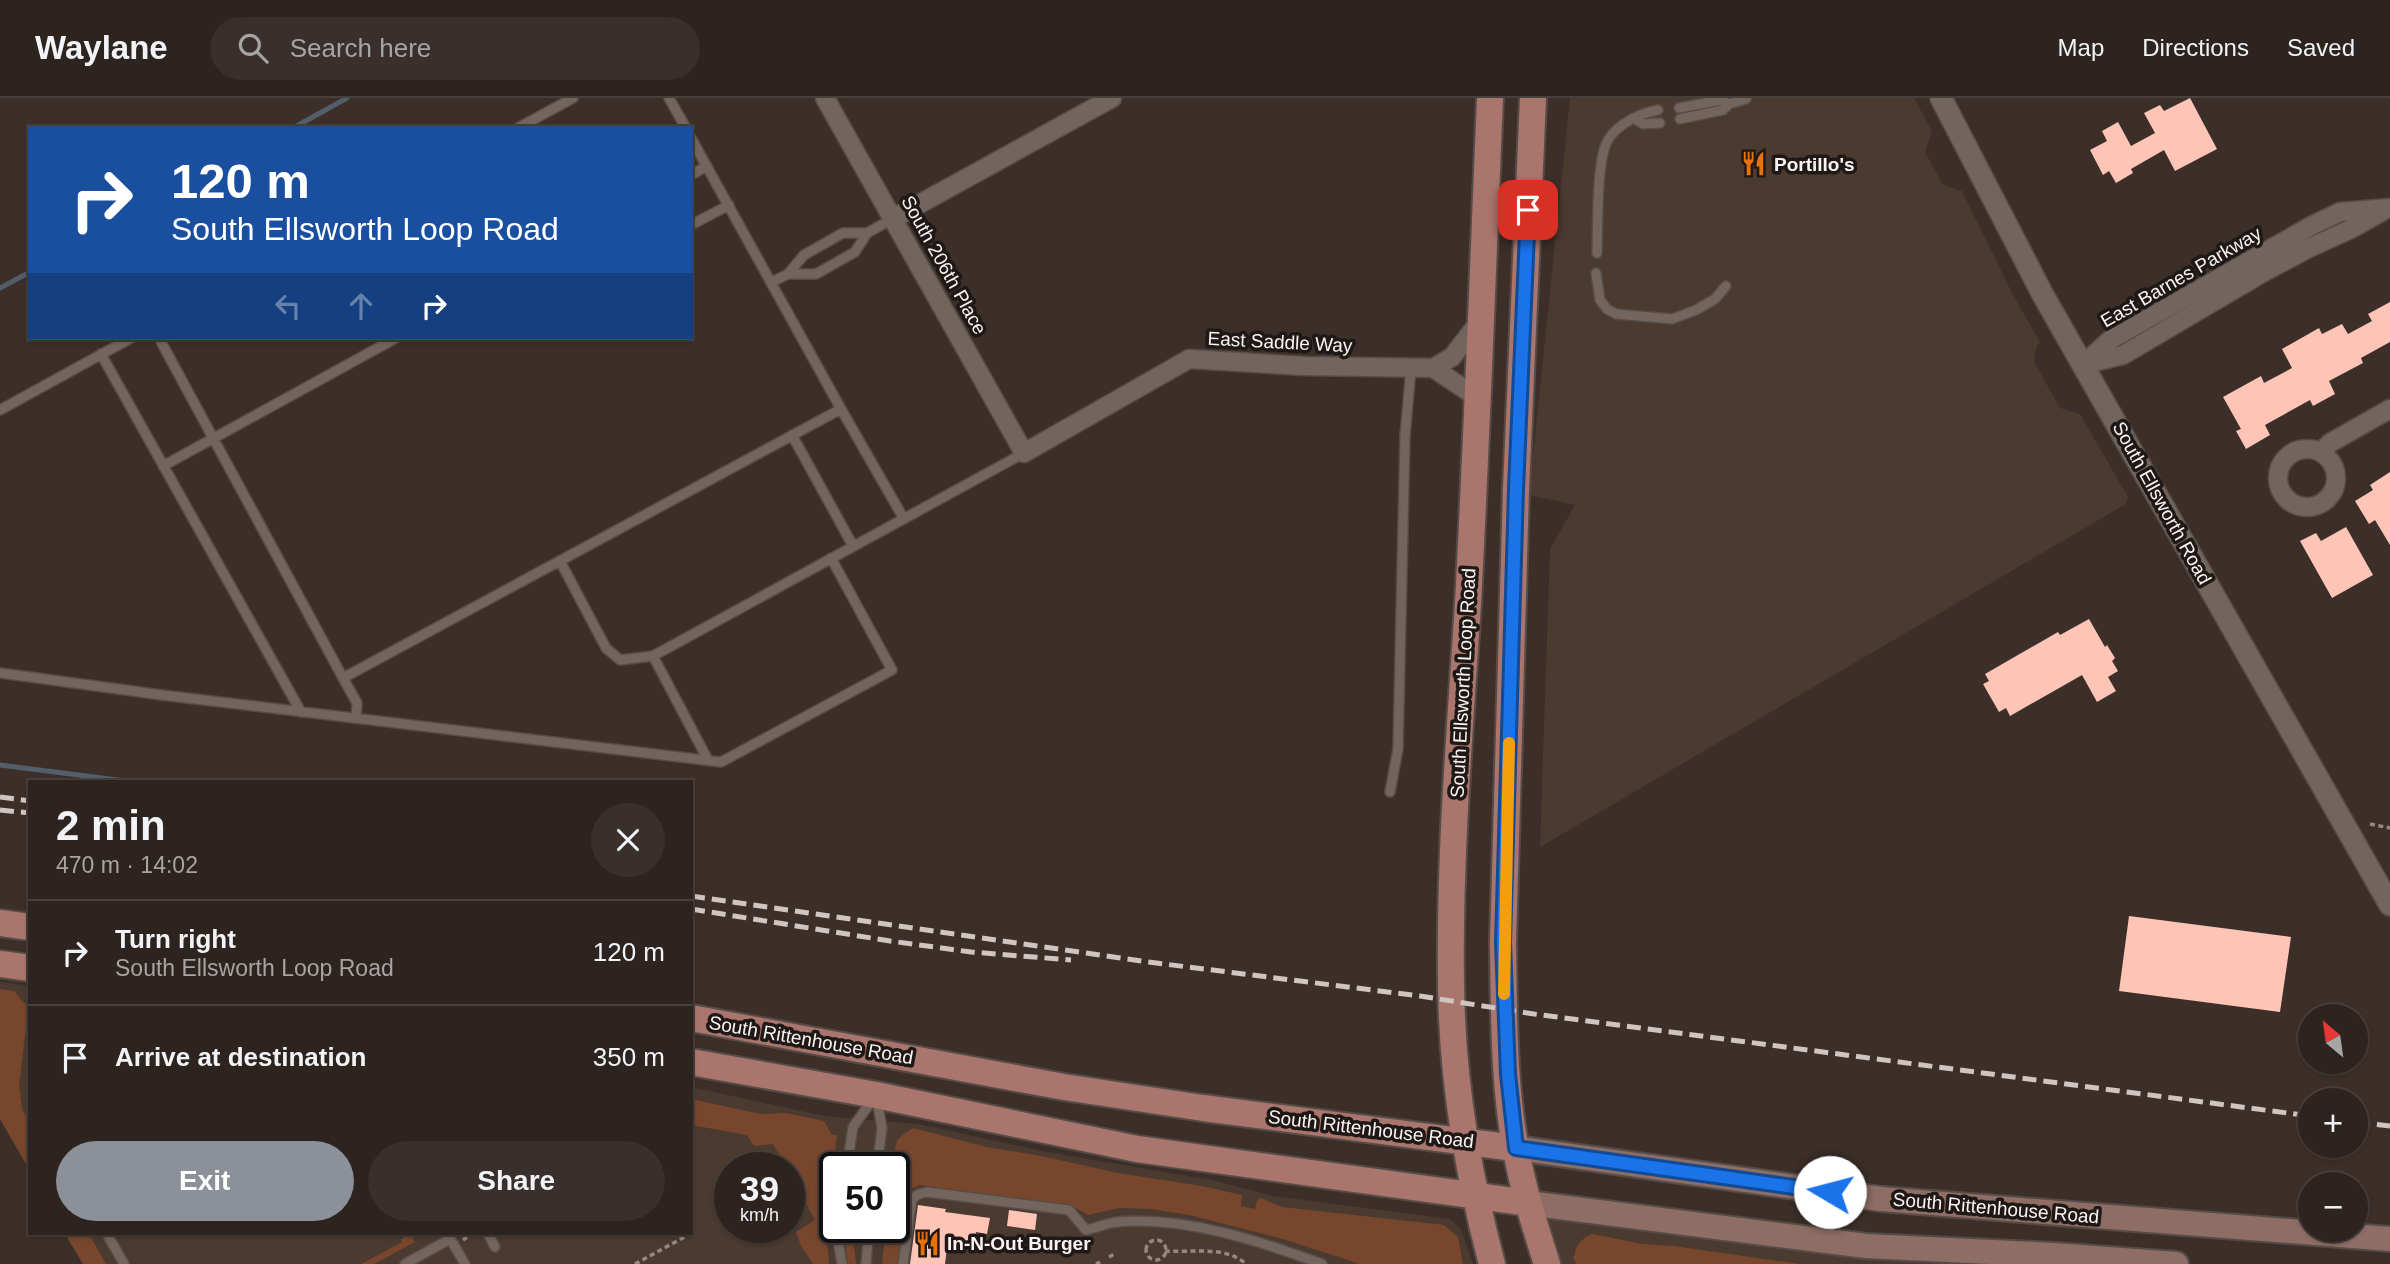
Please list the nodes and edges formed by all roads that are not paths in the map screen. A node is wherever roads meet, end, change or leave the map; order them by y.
1 (573, 98) edge
2 (669, 98) edge
3 (825, 98) edge
4 (1112, 98) edge
5 (1490, 98) edge
6 (1533, 98) edge
7 (1941, 98) edge
8 (1746, 100) edge
9 (1729, 104) junction
10 (1679, 108) dead end
11 (1658, 110) dead end
12 (1633, 118) junction
13 (1680, 119) dead end
14 (1660, 123) dead end
15 (522, 126) edge
16 (685, 126) edge
17 (693, 142) edge
18 (707, 166) junction
19 (693, 174) edge
20 (729, 205) junction
21 (2388, 208) edge
22 (894, 218) junction
23 (693, 224) edge
24 (867, 233) junction
25 (1597, 253) dead end
26 (1596, 273) dead end
27 (788, 274) junction
28 (772, 282) junction
29 (1726, 286) dead end
30 (1480, 321) junction
31 (127, 340) edge
32 (160, 340) edge
33 (392, 340) edge
34 (101, 354) junction
35 (2084, 364) junction
36 (1411, 368) junction
37 (1433, 368) junction
38 (1478, 398) junction
39 (841, 409) junction
40 (2390, 409) edge
41 (0, 410) edge
42 (792, 435) junction
43 (214, 439) junction
44 (1024, 453) junction
45 (2321, 453) dead end
46 (163, 466) junction
47 (904, 519) junction
48 (853, 546) junction
49 (831, 558) junction
50 (560, 561) junction
51 (653, 656) junction
52 (0, 673) edge
53 (343, 678) junction
54 (301, 712) junction
55 (356, 718) junction
56 (708, 760) junction
57 (1390, 792) dead end
58 (2387, 894) edge
59 (0, 923) edge
60 (28, 927) edge
61 (0, 964) edge
62 (28, 968) edge
63 (693, 1018) edge
64 (885, 1053) junction
65 (693, 1062) edge
66 (876, 1095) junction
67 (1466, 1141) junction
68 (1516, 1148) junction
69 (849, 1152) edge
70 (879, 1152) edge
71 (1475, 1195) junction
72 (1528, 1203) junction
73 (108, 1235) edge
74 (489, 1235) edge
75 (449, 1236) edge
76 (2390, 1239) edge
77 (840, 1243) edge
78 (868, 1243) edge
79 (495, 1247) dead end
80 (124, 1264) edge
81 (405, 1264) edge
82 (465, 1264) edge
83 (842, 1264) edge
84 (866, 1264) edge
85 (903, 1264) edge
86 (1322, 1264) edge
87 (1492, 1264) edge
88 (1547, 1264) edge
89 (2176, 1264) edge

1 - 15 lane
2 - 16 lane
3 - 22 street, South 206th Place
4 - 22 street
5 - 30 main road, South Ellsworth Loop Road
6 - 68 main road
7 - 35 street, South Ellsworth Road
8 - 9 lane
9 - 10 lane
9 - 13 lane
11 - 12 lane
12 - 14 lane
12 - 25 lane
17 - 18 lane
18 - 19 lane
18 - 20 lane
20 - 23 lane
20 - 28 lane
21 - 35 street, East Barnes Parkway
22 - 24 lane
22 - 44 street, South 206th Place
24 - 27 lane
24 - 27 lane
26 - 29 lane
27 - 28 lane
28 - 39 lane
30 - 37 street
30 - 38 main road, South Ellsworth Loop Road
31 - 34 lane
32 - 43 lane
33 - 43 lane
34 - 41 lane
34 - 46 lane
35 - 58 street, South Ellsworth Road
36 - 37 street, East Saddle Way
36 - 44 street, East Saddle Way
36 - 57 lane
37 - 38 street
38 - 67 main road, South Ellsworth Loop Road
39 - 42 lane
39 - 47 lane
40 - 45 street
42 - 48 lane
42 - 50 lane
43 - 46 lane
43 - 53 lane
44 - 47 lane
46 - 54 lane
47 - 48 lane
48 - 49 lane
49 - 51 lane
49 - 56 lane
50 - 51 lane
50 - 53 lane
51 - 56 lane
52 - 54 lane
53 - 55 lane
54 - 55 lane
55 - 56 lane
59 - 60 main road
61 - 62 main road
63 - 64 main road, South Rittenhouse Road
64 - 66 main road
64 - 67 main road, South Rittenhouse Road
65 - 66 main road
66 - 69 lane
66 - 70 lane
66 - 71 main road
67 - 68 main road, South Rittenhouse Road
67 - 71 main road, South Ellsworth Loop Road
68 - 72 main road
68 - 76 main road, South Rittenhouse Road
71 - 72 main road
71 - 87 main road, South Ellsworth Loop Road
72 - 88 main road
72 - 89 main road
73 - 80 lane
74 - 79 lane
75 - 81 lane
75 - 82 lane
77 - 83 lane
78 - 84 lane
85 - 86 lane

